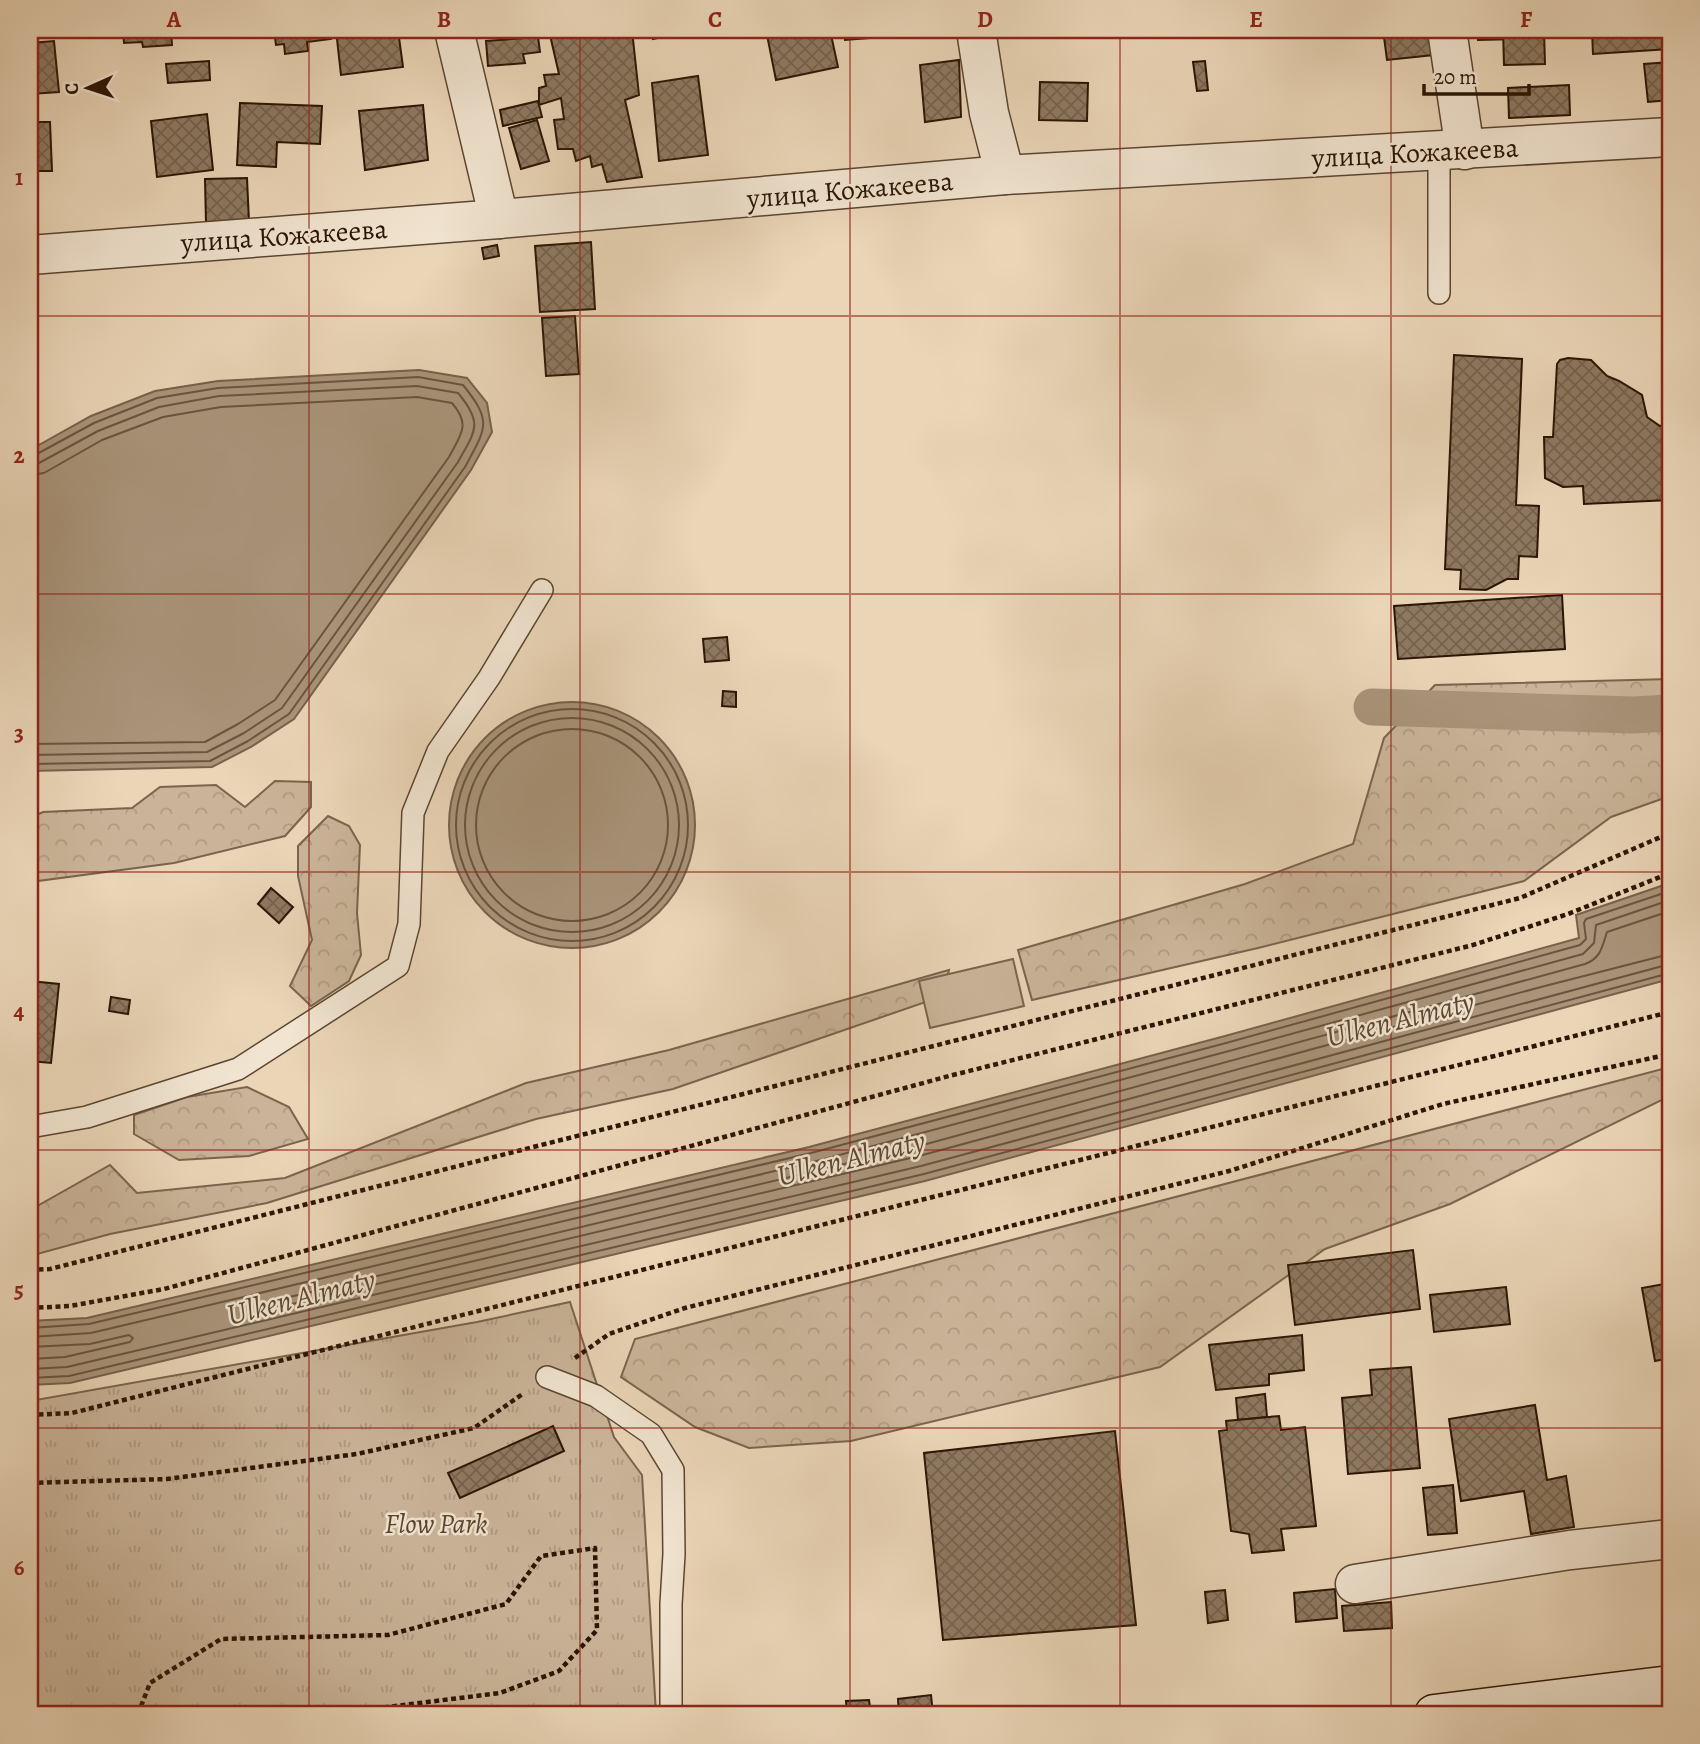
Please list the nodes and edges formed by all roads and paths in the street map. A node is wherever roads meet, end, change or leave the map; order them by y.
1 (454, 30) edge
2 (976, 30) edge
3 (1447, 30) edge
4 (1670, 137) edge
5 (1452, 150) junction
6 (1005, 175) junction
7 (499, 219) junction
8 (30, 255) edge
9 (1439, 293) dead end
10 (542, 590) dead end
11 (1670, 833) edge
12 (1670, 873) edge
13 (1670, 1012) edge
14 (1670, 1054) edge
15 (30, 1127) edge
16 (30, 1270) edge
17 (30, 1308) edge
18 (547, 1377) junction
19 (30, 1415) edge
20 (30, 1483) edge
21 (1670, 1539) edge
22 (1355, 1584) dead end
23 (1670, 1685) edge
24 (138, 1714) edge
25 (331, 1714) edge
26 (671, 1714) edge
27 (1434, 1714) edge

1 - 7 street
2 - 6 street
3 - 5 street
4 - 5 street, улица Кожакеева
5 - 6 street, улица Кожакеева
5 - 9 lane
6 - 7 street, улица Кожакеева
7 - 8 street, улица Кожакеева
10 - 15 lane
11 - 16 path
12 - 17 path
13 - 19 path
14 - 18 path
18 - 20 path
18 - 26 lane
21 - 22 street
23 - 27 street
24 - 25 path

